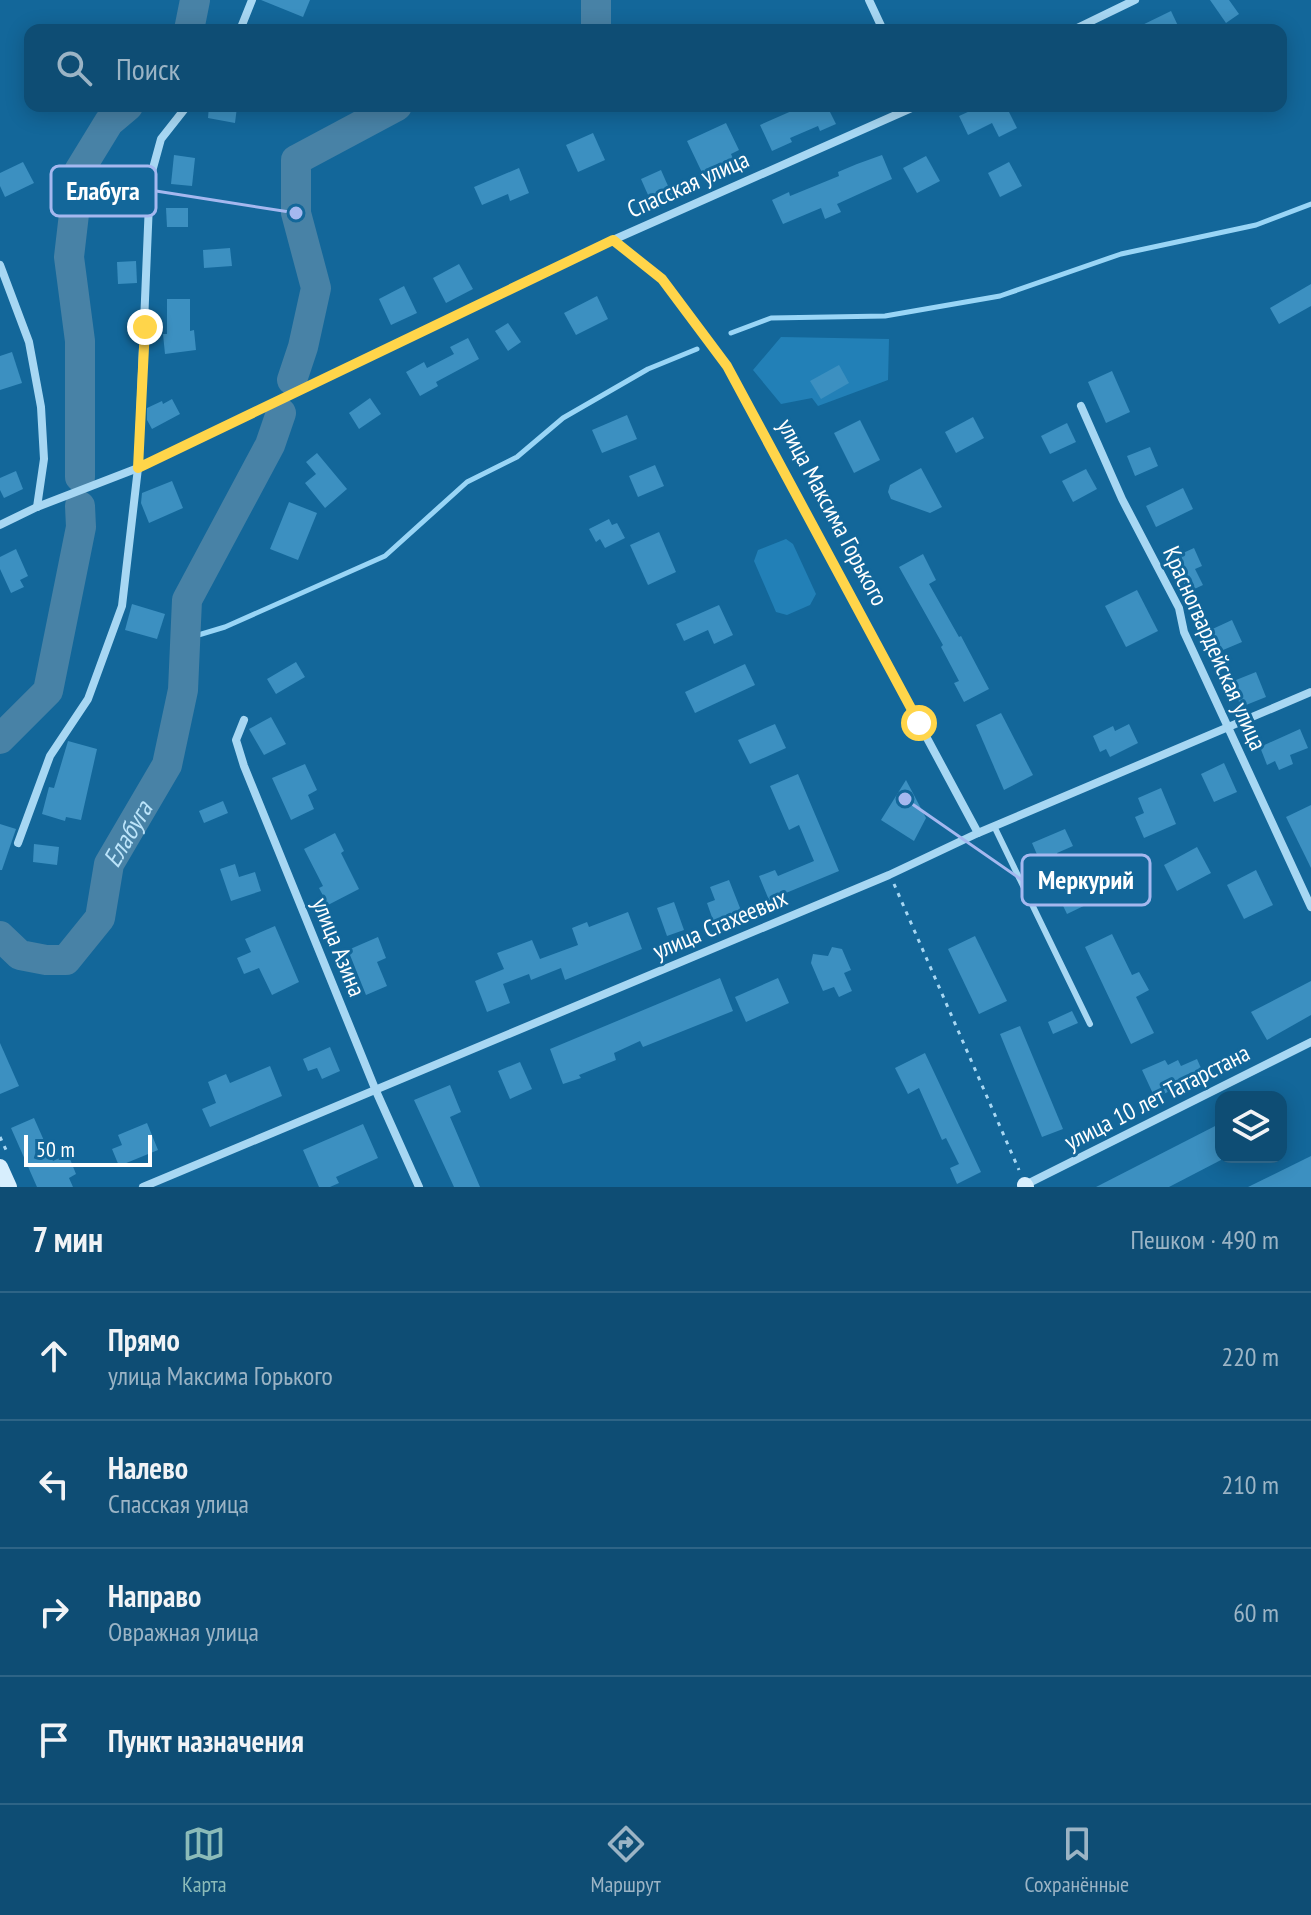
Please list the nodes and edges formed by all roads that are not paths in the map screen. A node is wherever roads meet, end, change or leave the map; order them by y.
1 (252, 0) edge
2 (869, 0) edge
3 (1135, 0) edge
4 (242, 24) edge
5 (880, 24) edge
6 (1085, 24) edge
7 (182, 112) edge
8 (902, 112) edge
9 (613, 240) junction
10 (0, 265) edge
11 (1081, 406) dead end
12 (138, 468) junction
13 (37, 507) junction
14 (0, 525) edge
15 (1311, 692) edge
16 (244, 720) dead end
17 (1228, 728) junction
18 (994, 826) junction
19 (978, 833) junction
20 (18, 843) dead end
21 (1311, 907) edge
22 (1090, 1024) dead end
23 (1311, 1042) edge
24 (376, 1091) junction
25 (0, 1167) edge
26 (1024, 1186) edge
27 (9, 1187) edge
28 (143, 1187) edge
29 (419, 1187) edge

1 - 4 street
2 - 5 street
3 - 6 street
7 - 12 street
8 - 9 street, Спасская улица
9 - 12 street, Спасская улица
9 - 19 street, улица Максима Горького
10 - 13 street
11 - 17 street, Красногвардейская улица
12 - 13 street, Спасская улица
12 - 20 street
13 - 14 street, Спасская улица
15 - 17 street, улица Стахеевых
16 - 24 street, улица Азина
17 - 18 street, улица Стахеевых
17 - 21 street, Красногвардейская улица
18 - 19 street, улица Стахеевых
18 - 22 lane
19 - 24 street, улица Стахеевых
23 - 26 street, улица 10 лет Татарстана
24 - 28 street, улица Стахеевых
24 - 29 street, улица Азина
25 - 27 main road

